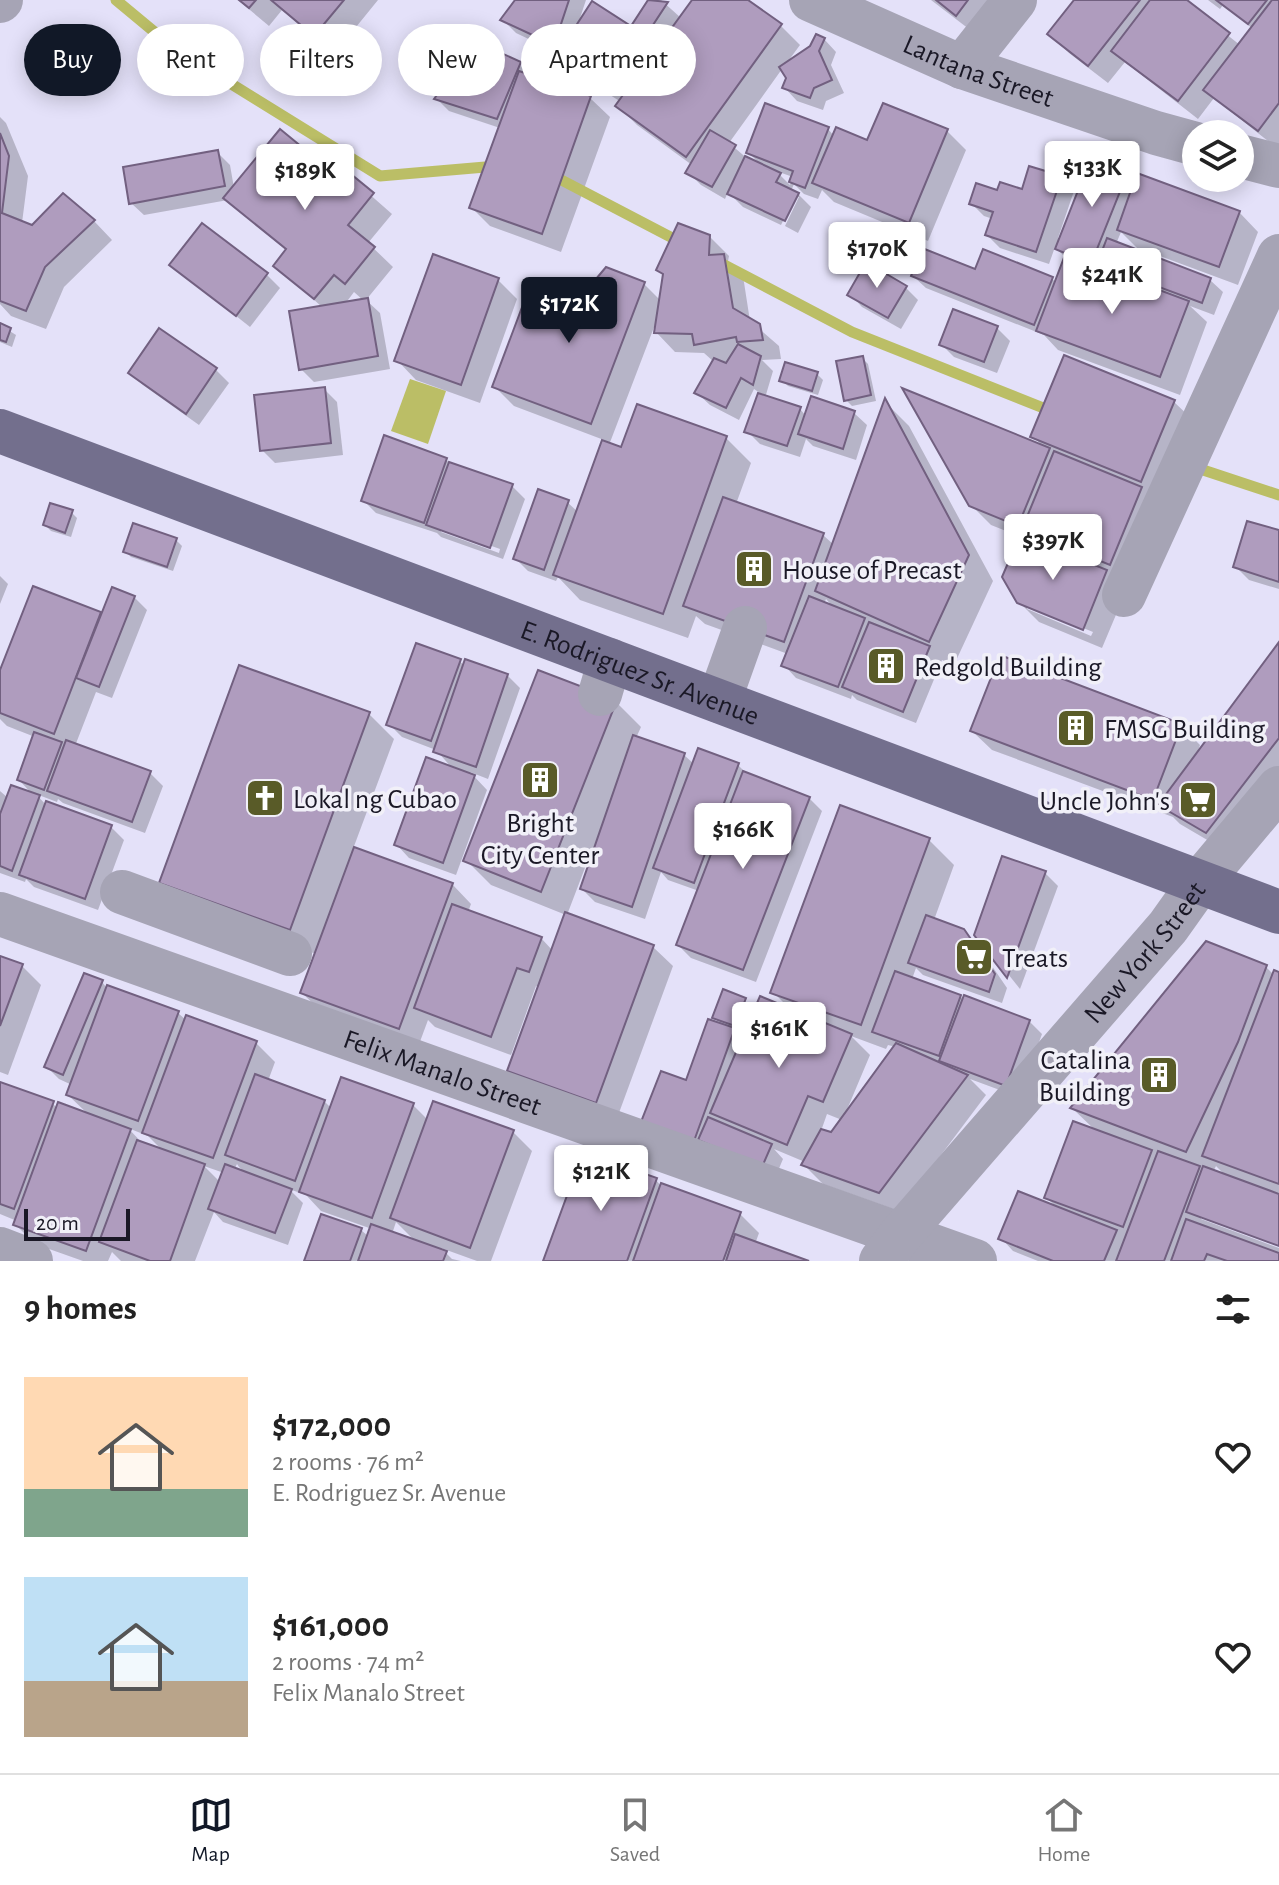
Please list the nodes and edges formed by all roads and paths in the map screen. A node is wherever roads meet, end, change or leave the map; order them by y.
1 (811, 0) edge
2 (1015, 0) edge
3 (962, 67) junction
4 (1182, 140) edge
5 (1254, 160) edge
6 (1279, 166) edge
7 (1279, 256) edge
8 (0, 431) edge
9 (1124, 595) dead end
10 (745, 628) dead end
11 (719, 701) junction
12 (1279, 788) edge
13 (1200, 882) junction
14 (122, 892) dead end
15 (1279, 912) edge
16 (0, 914) edge
17 (290, 954) dead end
18 (892, 1247) edge
19 (0, 1249) edge
20 (31, 1261) edge
21 (975, 1261) edge

1 - 3 street, Lantana Street
2 - 3 street
3 - 4 street, Lantana Street
5 - 6 street
7 - 9 street
8 - 11 main road, E. Rodriguez Sr. Avenue
10 - 11 street
11 - 13 main road, E. Rodriguez Sr. Avenue
12 - 13 street, New York Street
13 - 15 main road, E. Rodriguez Sr. Avenue
13 - 18 street, New York Street
14 - 17 street
16 - 18 street, Felix Manalo Street
18 - 21 street, Felix Manalo Street
19 - 20 street

